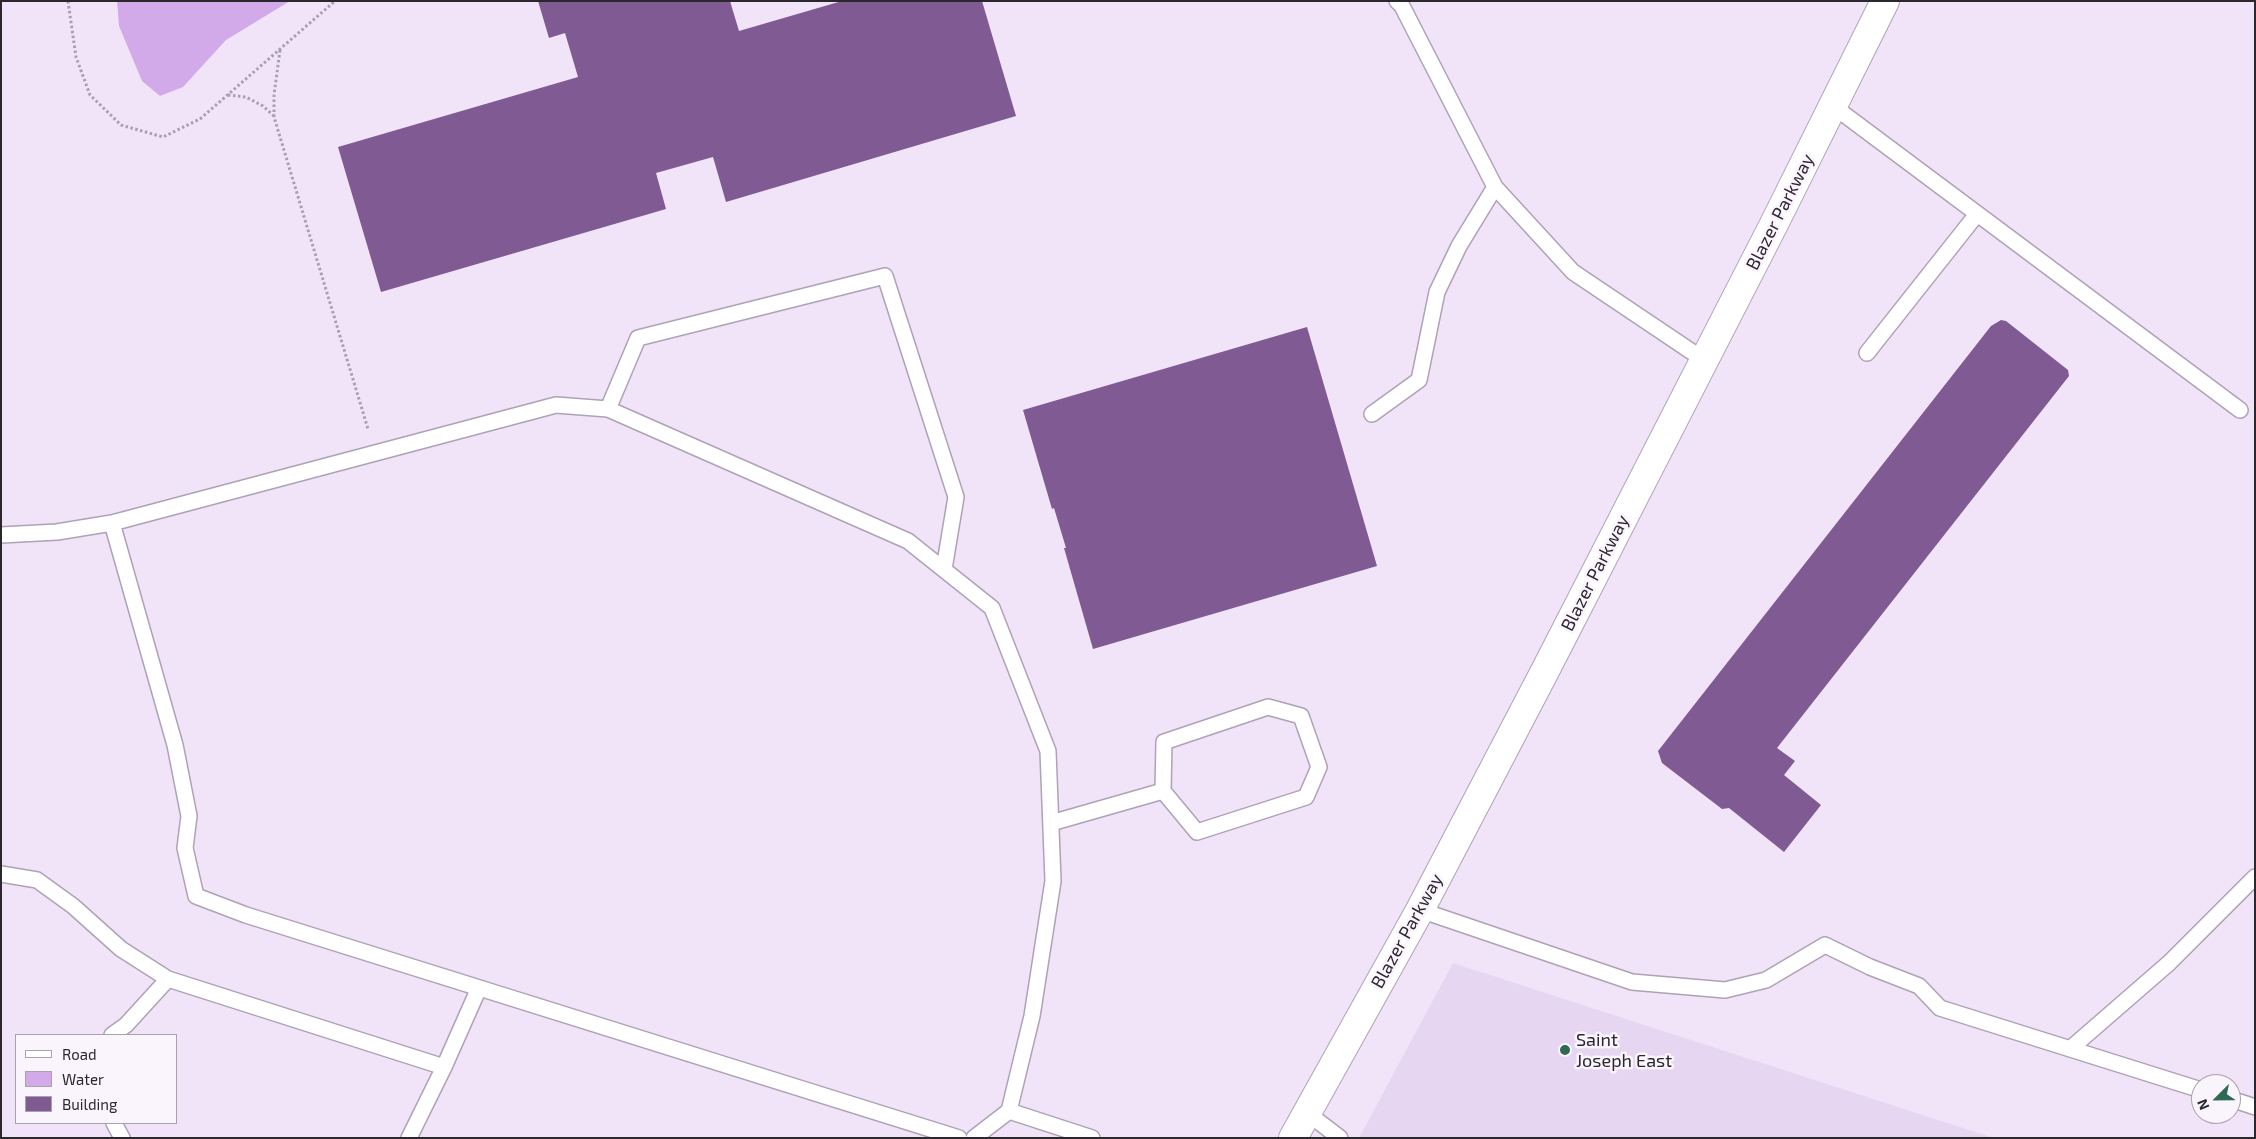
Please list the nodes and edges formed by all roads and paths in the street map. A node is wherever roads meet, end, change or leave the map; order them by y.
1 (68, 1) edge
2 (335, 1) edge
3 (1397, 1) edge
4 (1885, 1) edge
5 (280, 50) junction
6 (228, 95) junction
7 (1833, 106) junction
8 (274, 117) junction
9 (1495, 187) junction
10 (1977, 214) junction
11 (1867, 353) dead end
12 (1704, 360) junction
13 (608, 409) junction
14 (2240, 410) dead end
15 (1372, 414) dead end
16 (375, 453) junction
17 (112, 523) junction
18 (1, 535) edge
19 (944, 569) junction
20 (1163, 791) junction
21 (1051, 823) junction
22 (1, 874) edge
23 (2255, 877) edge
24 (1420, 910) junction
25 (168, 979) junction
26 (479, 988) junction
27 (113, 1034) edge
28 (2070, 1049) junction
29 (444, 1067) junction
30 (2191, 1087) edge
31 (2241, 1102) edge
32 (2255, 1107) edge
33 (1008, 1111) junction
34 (1306, 1112) junction
35 (115, 1124) edge
36 (122, 1138) edge
37 (410, 1138) edge
38 (959, 1138) edge
39 (974, 1138) edge
40 (1092, 1138) edge
41 (1293, 1138) edge
42 (1340, 1138) edge

1 - 6 path
2 - 5 path
3 - 9 lane
4 - 7 street, Blazer Parkway
5 - 6 path
5 - 8 path
6 - 8 path
7 - 10 lane
7 - 12 street, Blazer Parkway
8 - 16 path
9 - 12 lane
9 - 15 lane
10 - 11 lane
10 - 14 lane
12 - 24 street, Blazer Parkway
13 - 16 lane
13 - 19 lane
13 - 19 lane
16 - 17 lane
17 - 18 lane
17 - 26 lane
19 - 21 lane
20 - 20 lane
20 - 21 lane
21 - 33 lane
22 - 25 lane
23 - 28 lane
24 - 28 lane
24 - 34 street, Blazer Parkway
25 - 27 lane
25 - 29 lane
26 - 29 lane
26 - 38 lane
28 - 30 lane
29 - 37 lane
31 - 32 lane
33 - 39 lane
33 - 40 lane
34 - 41 street, Blazer Parkway
34 - 42 lane
35 - 36 lane

